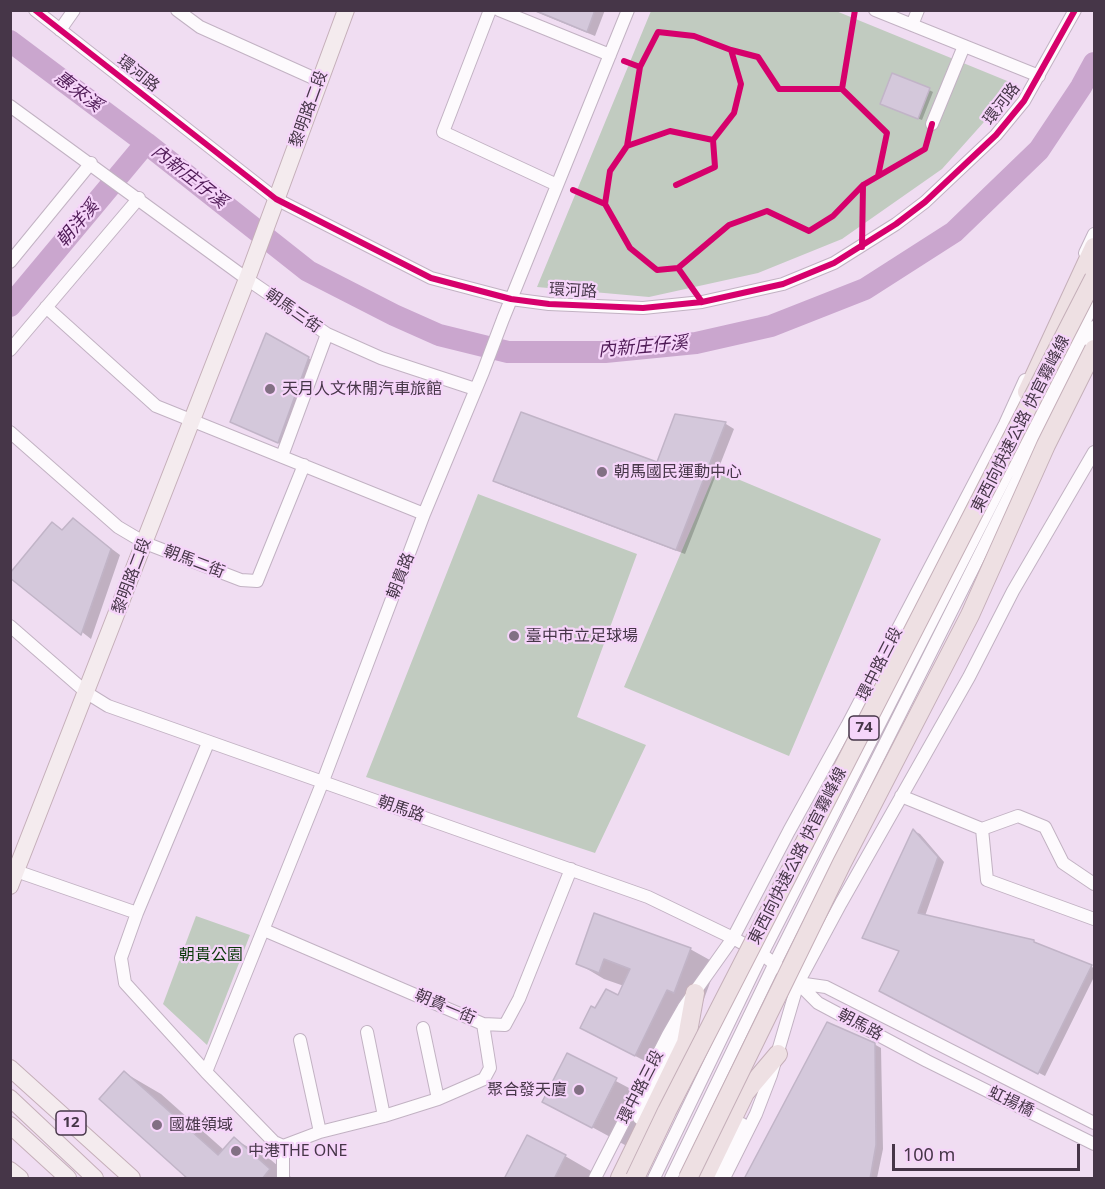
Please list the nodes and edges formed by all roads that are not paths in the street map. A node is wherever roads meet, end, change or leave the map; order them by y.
1 (35, 10) edge
2 (74, 10) edge
3 (177, 10) edge
4 (346, 10) edge
5 (490, 10) edge
6 (499, 10) edge
7 (628, 10) edge
8 (875, 10) edge
9 (918, 10) edge
10 (1075, 10) edge
11 (912, 25) junction
12 (60, 30) junction
13 (963, 46) junction
14 (610, 55) junction
15 (1039, 76) junction
16 (320, 81) junction
17 (10, 105) edge
18 (932, 124) dead end
19 (95, 166) junction
20 (557, 185) junction
21 (135, 196) junction
22 (274, 203) junction
23 (1095, 234) edge
24 (1095, 247) edge
25 (10, 262) edge
26 (249, 272) junction
27 (1095, 278) edge
28 (511, 299) junction
29 (1095, 303) edge
30 (46, 308) junction
31 (1095, 327) edge
32 (327, 334) junction
33 (1095, 349) edge
34 (10, 350) edge
35 (1095, 366) edge
36 (475, 389) junction
37 (193, 420) junction
38 (1022, 422) junction
39 (10, 432) edge
40 (1046, 445) junction
41 (1095, 452) edge
42 (282, 456) junction
43 (304, 465) junction
44 (424, 514) junction
45 (145, 543) junction
46 (10, 626) edge
47 (87, 693) junction
48 (208, 742) junction
49 (323, 781) junction
50 (901, 796) junction
51 (982, 829) junction
52 (571, 869) junction
53 (13, 879) edge
54 (1095, 884) edge
55 (136, 913) junction
56 (1095, 919) edge
57 (264, 930) junction
58 (733, 938) junction
59 (762, 954) junction
60 (774, 965) junction
61 (798, 983) junction
62 (694, 993) junction
63 (483, 1024) junction
64 (423, 1028) dead end
65 (367, 1032) dead end
66 (682, 1039) junction
67 (300, 1040) dead end
68 (935, 1042) joint
69 (778, 1054) junction
70 (927, 1061) joint
71 (10, 1068) edge
72 (206, 1072) junction
73 (771, 1075) junction
74 (10, 1098) edge
75 (438, 1099) junction
76 (384, 1116) junction
77 (1095, 1123) edge
78 (10, 1125) edge
79 (320, 1132) junction
80 (1095, 1144) edge
81 (283, 1146) junction
82 (10, 1170) edge
83 (20, 1179) edge
84 (68, 1179) edge
85 (95, 1179) edge
86 (132, 1179) edge
87 (283, 1179) edge
88 (595, 1179) edge
89 (612, 1179) edge
90 (620, 1179) edge
91 (635, 1179) edge
92 (654, 1179) edge
93 (671, 1179) edge
94 (688, 1179) edge
95 (704, 1179) edge
96 (712, 1179) edge
97 (724, 1179) edge

1 - 12 street, 環河路
2 - 12 street
3 - 16 street
4 - 16 main road, 黎明路二段
5 - 20 street
6 - 14 street
7 - 14 street
8 - 11 street
9 - 11 street
10 - 15 street, 環河路
11 - 13 street
12 - 22 street, 環河路
13 - 15 street
13 - 18 street
14 - 20 street
15 - 28 street, 環河路
16 - 22 main road, 黎明路二段
17 - 19 street
19 - 21 street, 朝馬三街
19 - 25 street
20 - 28 street
21 - 26 street, 朝馬三街
21 - 30 street
22 - 26 main road, 黎明路二段
22 - 28 street, 環河路
23 - 58 street, 環中路三段
24 - 38 highway, bridge
26 - 32 street, 朝馬三街
26 - 37 main road, 黎明路二段
27 - 38 highway, 東西向快速公路 快官霧峰線 / 74, bridge
28 - 36 street, 朝貴路
29 - 59 street, 環中路三段
30 - 34 street
30 - 37 street
31 - 60 street
32 - 36 street, 朝馬三街
32 - 42 street
33 - 40 highway, 東西向快速公路 快官霧峰線 / 74, bridge
35 - 40 highway, bridge
36 - 44 street, 朝貴路
37 - 42 street
37 - 45 main road, 黎明路二段
38 - 91 highway, 東西向快速公路 快官霧峰線 / 74, bridge
39 - 45 street, 朝馬二街
40 - 94 highway, 東西向快速公路 快官霧峰線 / 74, bridge
41 - 50 street
42 - 43 street
43 - 44 street
43 - 45 street, 朝馬二街
44 - 49 street, 朝貴路
45 - 47 main road, 黎明路二段
46 - 47 street, 朝馬路
47 - 48 street, 朝馬路
47 - 53 main road, 黎明路二段
48 - 49 street, 朝馬路
48 - 55 street
49 - 52 street, 朝馬路
49 - 57 street
50 - 51 street
50 - 61 street
51 - 54 street
51 - 56 street
52 - 58 street, 朝馬路
52 - 63 street, 朝貴一街
53 - 55 street
55 - 72 street
57 - 63 street, 朝貴一街
57 - 72 street
58 - 59 street, 朝馬路
58 - 62 street, 環中路三段
59 - 60 street, 朝馬路
59 - 92 street, 環中路三段
60 - 61 street, 朝馬路
60 - 93 street
61 - 68 street, 朝馬路
61 - 69 street
61 - 70 street, 朝馬路
62 - 66 highway
62 - 88 street, 環中路三段
63 - 75 street
64 - 75 street
65 - 76 street
66 - 89 street
66 - 90 highway
67 - 79 street
68 - 77 street, 虹揚橋
69 - 73 street
69 - 95 highway
70 - 80 street, 虹揚橋
71 - 86 main road, 12
72 - 81 street
73 - 96 street
73 - 97 street
74 - 85 main road, 12
75 - 76 street
76 - 79 street
78 - 84 main road, 12
79 - 81 street
81 - 87 street
82 - 83 main road

